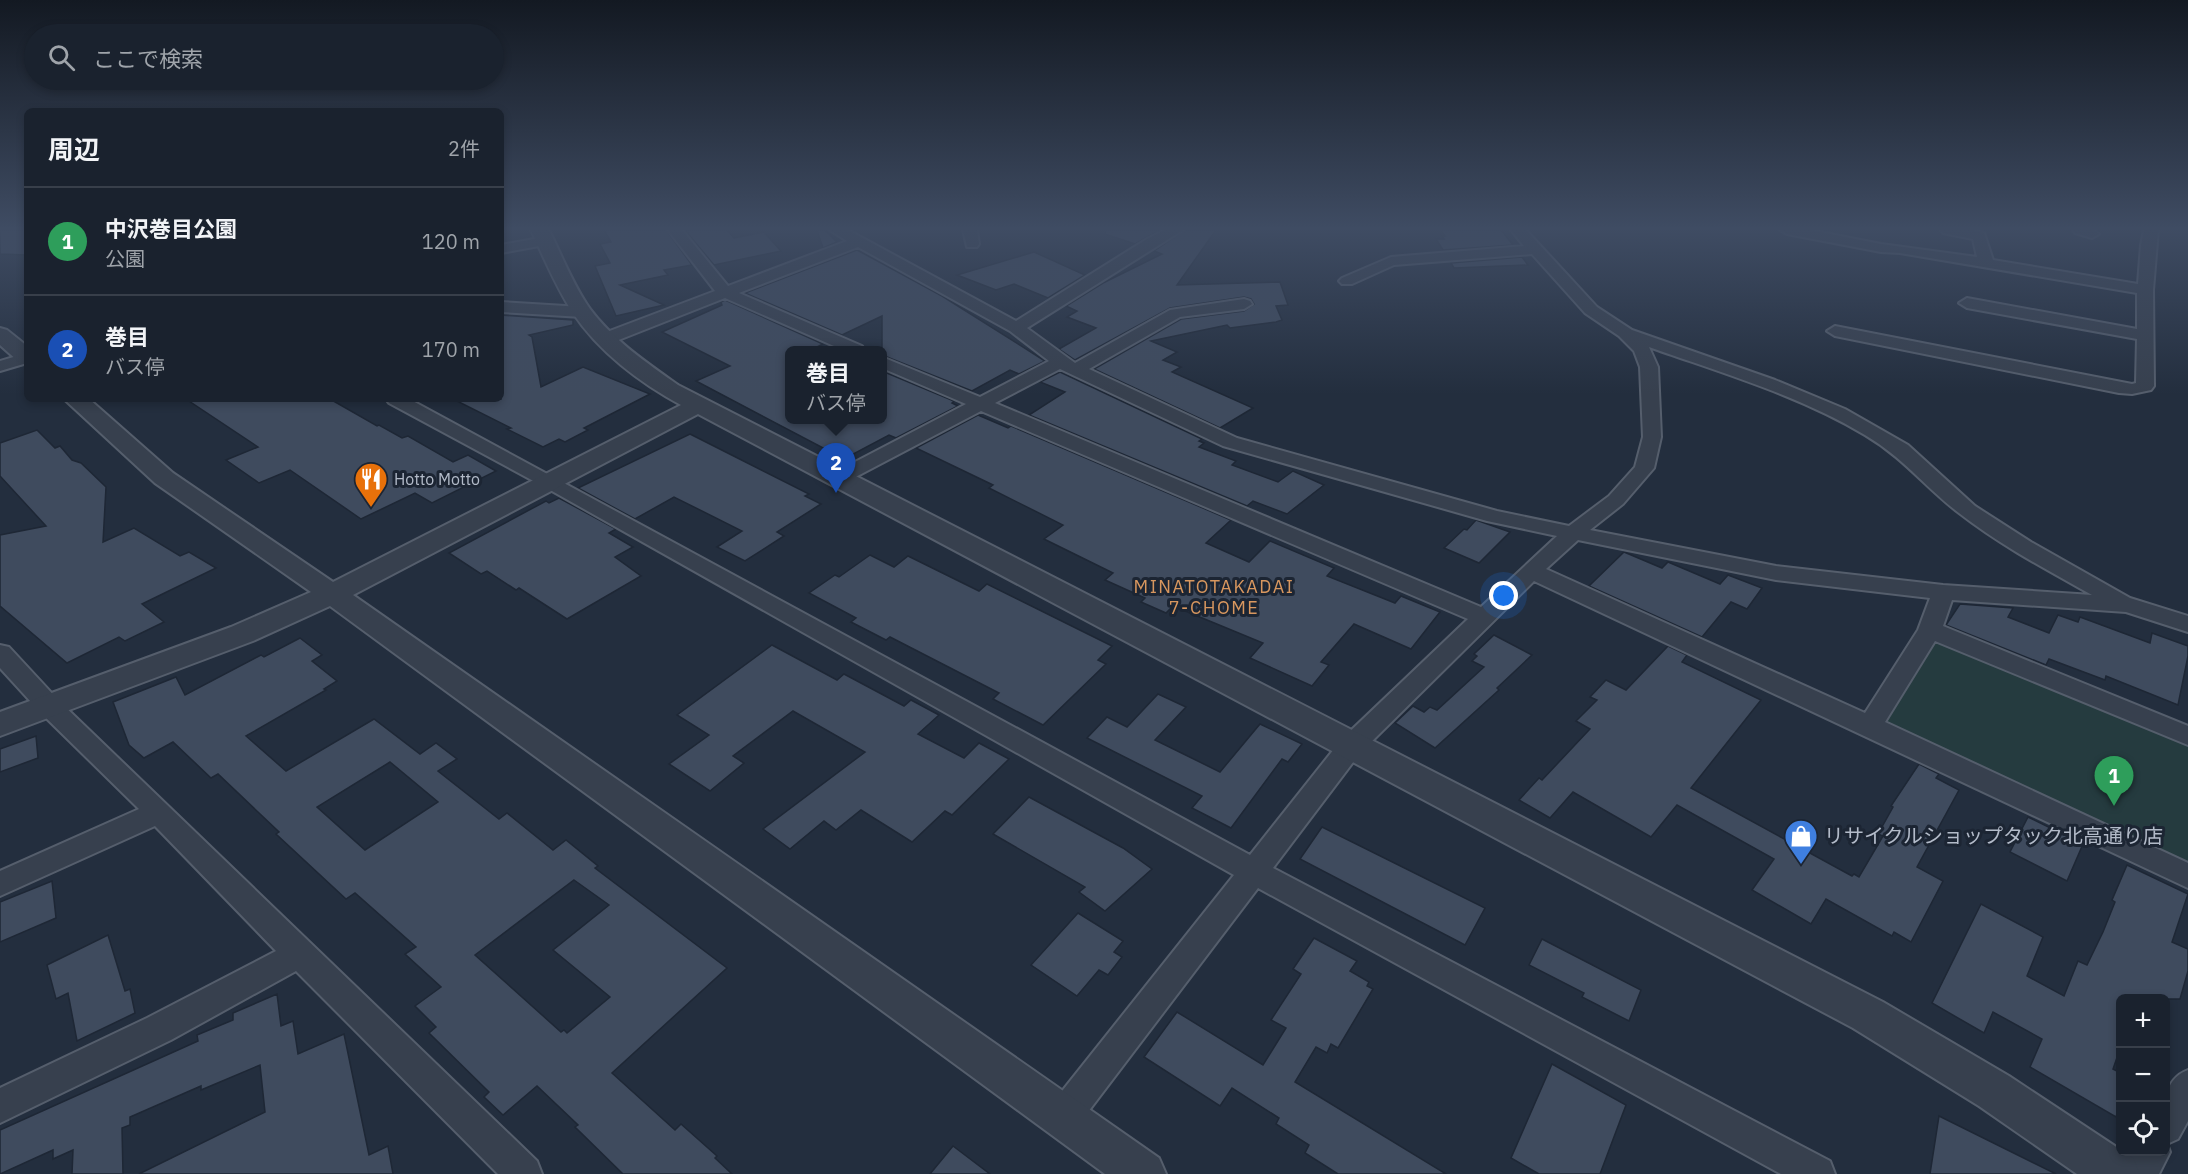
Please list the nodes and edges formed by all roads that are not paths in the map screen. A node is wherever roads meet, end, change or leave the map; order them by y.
1 (568, 285) edge
2 (717, 285) edge
3 (747, 285) edge
4 (938, 285) edge
5 (1084, 285) edge
6 (1568, 285) edge
7 (2114, 285) edge
8 (2146, 285) edge
9 (2145, 290) junction
10 (726, 293) junction
11 (1967, 303) dead end
12 (1244, 304) dead end
13 (504, 307) edge
14 (582, 312) junction
15 (1016, 328) junction
16 (1835, 331) dead end
17 (1625, 332) junction
18 (0, 334) edge
19 (2143, 335) junction
20 (605, 339) junction
21 (845, 346) edge
22 (24, 354) edge
23 (24, 358) edge
24 (887, 364) edge
25 (0, 366) edge
26 (1067, 366) junction
27 (78, 402) edge
28 (401, 402) edge
29 (982, 404) junction
30 (698, 405) junction
31 (839, 478) junction
32 (548, 481) junction
33 (1572, 534) junction
34 (1531, 571) junction
35 (1943, 592) junction
36 (332, 594) junction
37 (2128, 605) junction
38 (1484, 617) junction
39 (2188, 624) edge
40 (1930, 630) junction
41 (0, 652) edge
42 (50, 706) junction
43 (0, 724) edge
44 (1870, 726) junction
45 (2188, 736) edge
46 (1351, 746) junction
47 (159, 812) junction
48 (1253, 871) junction
49 (2188, 876) edge
50 (0, 884) edge
51 (299, 954) junction
52 (2188, 1086) edge
53 (0, 1106) edge
54 (1063, 1117) junction
55 (2170, 1120) edge
56 (2150, 1156) edge
57 (524, 1174) edge
58 (1143, 1174) edge
59 (1817, 1174) edge
60 (2117, 1174) edge
61 (2139, 1174) edge

1 - 14 street
2 - 10 street
3 - 10 street
4 - 15 street
5 - 15 street
6 - 17 street
7 - 9 street
8 - 9 street
9 - 19 street
10 - 20 street
10 - 21 street
11 - 19 street
12 - 26 street
13 - 14 street
14 - 20 street
15 - 26 street
16 - 19 street
17 - 33 street
17 - 37 street
18 - 22 street
20 - 30 street
23 - 25 street
24 - 29 street
26 - 29 street
26 - 33 street
27 - 36 street
28 - 32 street
29 - 31 street
29 - 38 street
30 - 31 street
30 - 32 street
31 - 46 street
32 - 36 street
32 - 48 street
33 - 34 street
33 - 35 street
34 - 38 street
34 - 44 street
35 - 37 street
35 - 40 street
36 - 42 street
36 - 54 street
37 - 39 street
38 - 46 street
40 - 44 street
40 - 45 street
41 - 42 street
42 - 43 street
42 - 47 street
44 - 49 street
46 - 48 street
46 - 60 street
47 - 50 street
47 - 51 street
48 - 54 street
48 - 59 street
51 - 53 street
51 - 57 street
52 - 55 street
54 - 58 street
56 - 61 street

